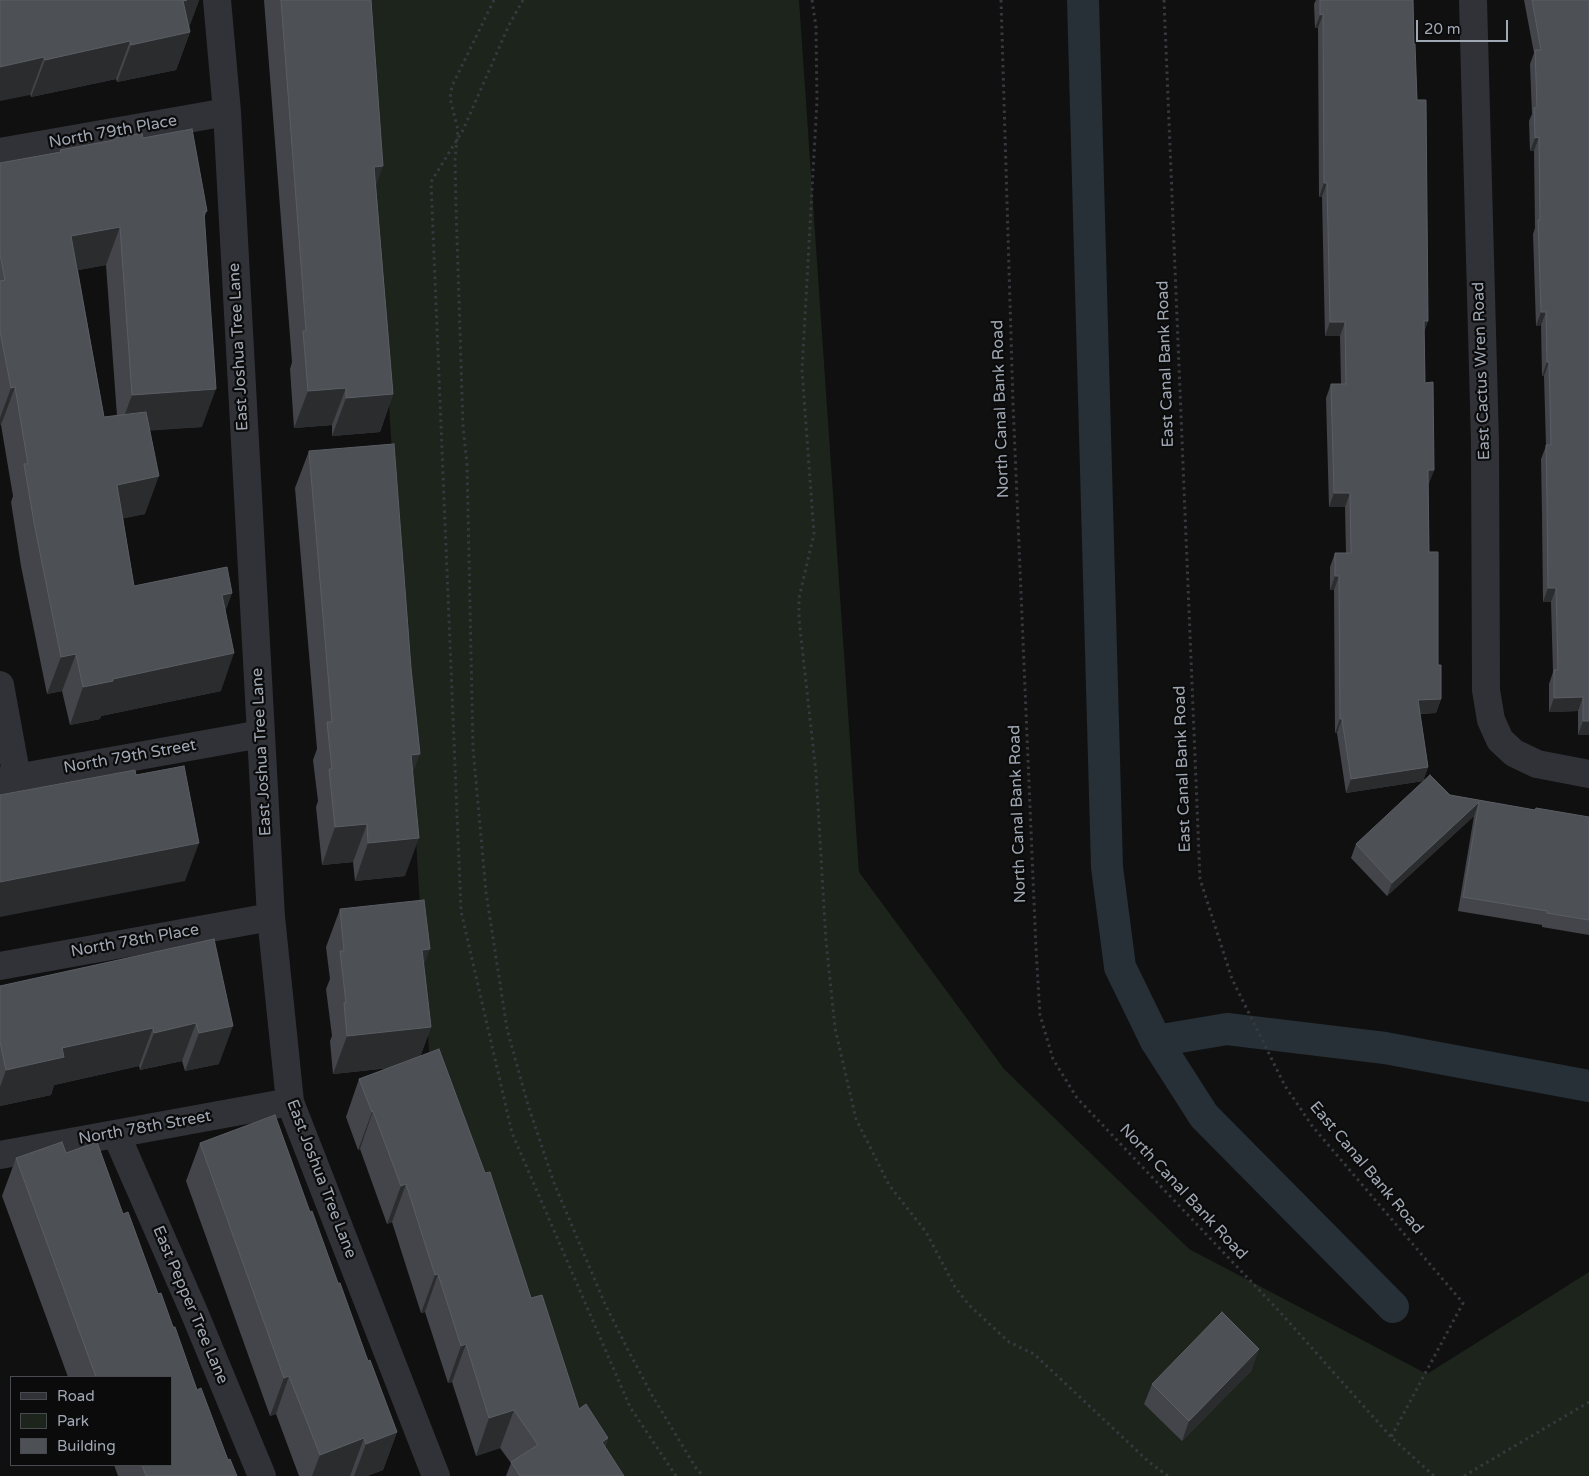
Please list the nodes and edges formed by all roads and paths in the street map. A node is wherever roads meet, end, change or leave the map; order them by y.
1 (217, 0) edge
2 (494, 0) edge
3 (523, 0) edge
4 (812, 0) edge
5 (1001, 0) edge
6 (1164, 0) edge
7 (1474, 0) edge
8 (227, 112) junction
9 (457, 140) junction
10 (0, 152) edge
11 (0, 685) edge
12 (261, 734) junction
13 (1589, 774) edge
14 (8, 779) edge
15 (271, 917) junction
16 (0, 966) edge
17 (290, 1102) junction
18 (116, 1134) junction
19 (0, 1154) edge
20 (1589, 1402) edge
21 (1391, 1437) junction
22 (262, 1476) edge
23 (436, 1476) edge
24 (676, 1476) edge
25 (703, 1476) edge
26 (1168, 1476) edge
27 (1434, 1476) edge
28 (1464, 1476) edge

1 - 8 street, East Joshua Tree Lane
2 - 9 path
3 - 9 path
4 - 26 path
5 - 21 path, North Canal Bank Road
6 - 21 path, East Canal Bank Road
7 - 13 street, East Cactus Wren Road
8 - 10 street, North 79th Place
8 - 12 street, East Joshua Tree Lane
9 - 24 path
9 - 25 path
11 - 14 street
12 - 14 street, North 79th Street
12 - 15 street, East Joshua Tree Lane
15 - 16 street, North 78th Place
15 - 17 street, East Joshua Tree Lane
17 - 18 street, North 78th Street
17 - 23 street, East Joshua Tree Lane
18 - 19 street, North 78th Street
18 - 22 street, East Pepper Tree Lane
20 - 28 path
21 - 27 path, North Canal Bank Road

